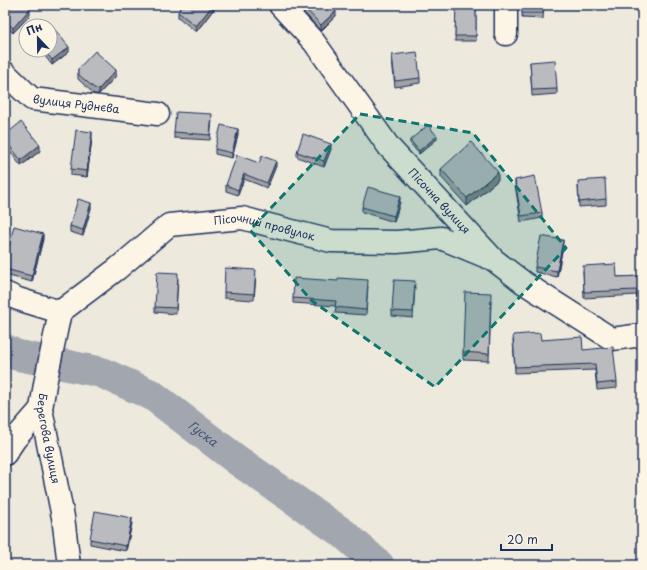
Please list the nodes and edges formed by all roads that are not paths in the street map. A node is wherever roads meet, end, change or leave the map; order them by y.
1 (280, 5) edge
2 (506, 5) edge
3 (506, 34) dead end
4 (5, 73) edge
5 (158, 114) dead end
6 (494, 260) junction
7 (5, 293) edge
8 (60, 312) junction
9 (642, 336) edge
10 (41, 409) junction
11 (8, 439) edge
12 (69, 565) edge

1 - 6 street, Пісочна вулиця
2 - 3 street
4 - 5 street, вулиця Руднєва
6 - 8 street, Пісочний провулок
6 - 9 street, Пісочна вулиця
7 - 8 street
8 - 10 street, Берегова вулиця
10 - 11 street
10 - 12 street, Берегова вулиця

